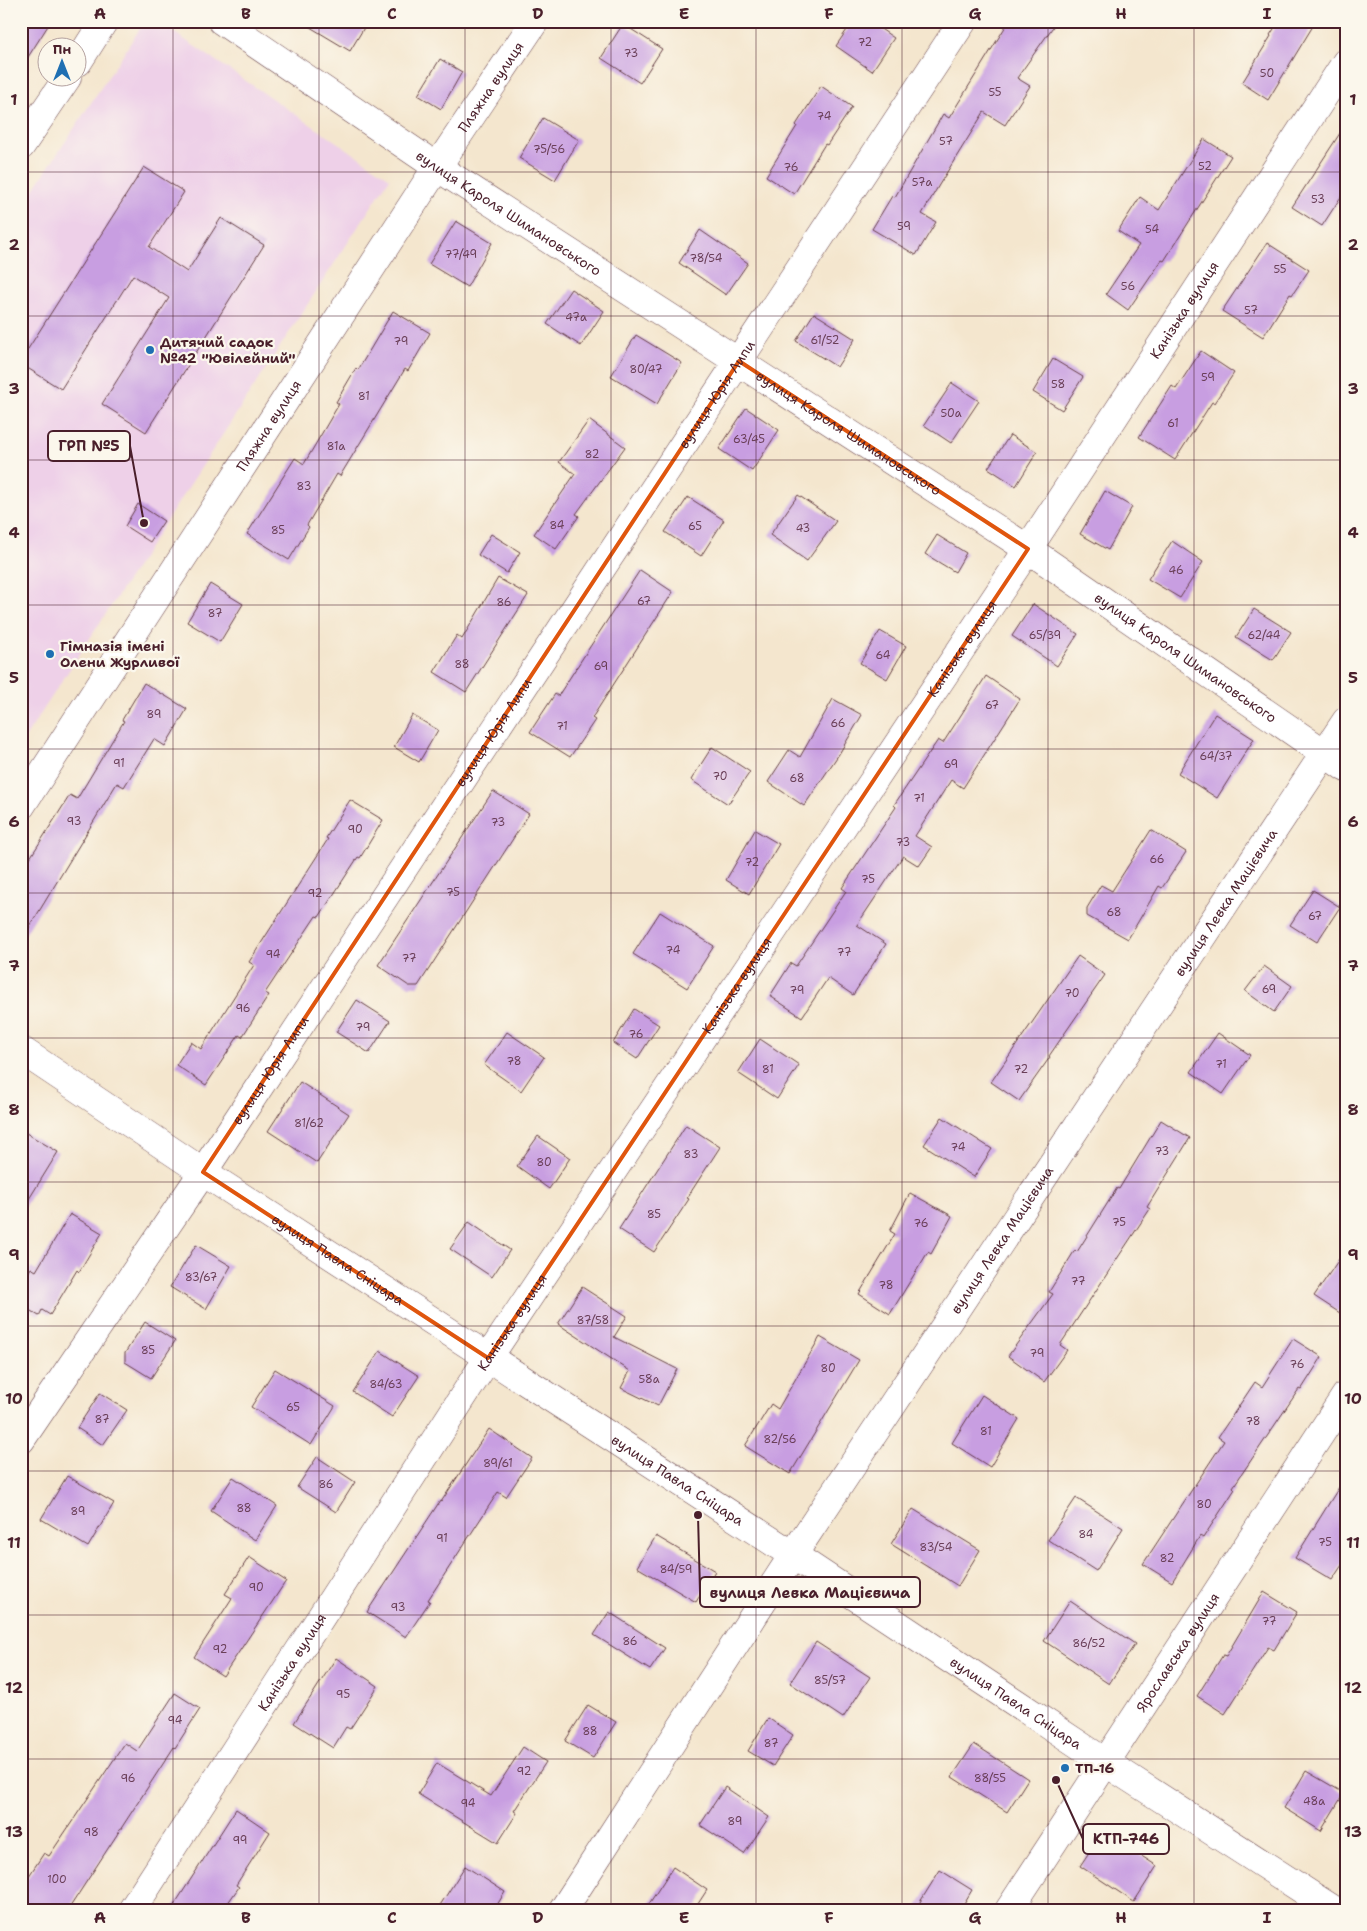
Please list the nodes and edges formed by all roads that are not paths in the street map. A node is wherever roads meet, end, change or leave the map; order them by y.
1 (104, 21) edge
2 (222, 21) edge
3 (535, 21) edge
4 (963, 21) edge
5 (88, 46) edge
6 (1346, 62) edge
7 (60, 88) edge
8 (21, 146) edge
9 (437, 167) junction
10 (739, 361) junction
11 (1028, 549) junction
12 (1346, 721) edge
13 (1335, 761) edge
14 (21, 806) edge
15 (21, 1050) edge
16 (203, 1172) junction
17 (488, 1358) junction
18 (1346, 1395) edge
19 (21, 1440) edge
20 (793, 1555) junction
21 (1105, 1762) junction
22 (132, 1910) edge
23 (563, 1910) edge
24 (1008, 1910) edge
25 (1334, 1910) edge

1 - 5 street
2 - 9 street, вулиця Кароля Шимановського
3 - 9 street, Пляжна вулиця
4 - 10 street, вулиця Юрія Липи
6 - 11 street, Канізька вулиця
7 - 8 street
9 - 10 street, вулиця Кароля Шимановського
9 - 14 street, Пляжна вулиця
10 - 11 street, вулиця Кароля Шимановського
10 - 16 street, вулиця Юрія Липи
11 - 13 street, вулиця Кароля Шимановського
11 - 17 street, Канізька вулиця
12 - 13 street, вулиця Левка Мацієвича
13 - 20 street, вулиця Левка Мацієвича
15 - 16 street, вулиця Павла Сніцара
16 - 17 street, вулиця Павла Сніцара
16 - 19 street, вулиця Юрія Липи
17 - 20 street, вулиця Павла Сніцара
17 - 22 street, Канізька вулиця
18 - 21 street, Ярославська вулиця
20 - 21 street, вулиця Павла Сніцара
20 - 23 street, вулиця Левка Мацієвича
21 - 24 street, Ярославська вулиця
21 - 25 street, вулиця Павла Сніцара

